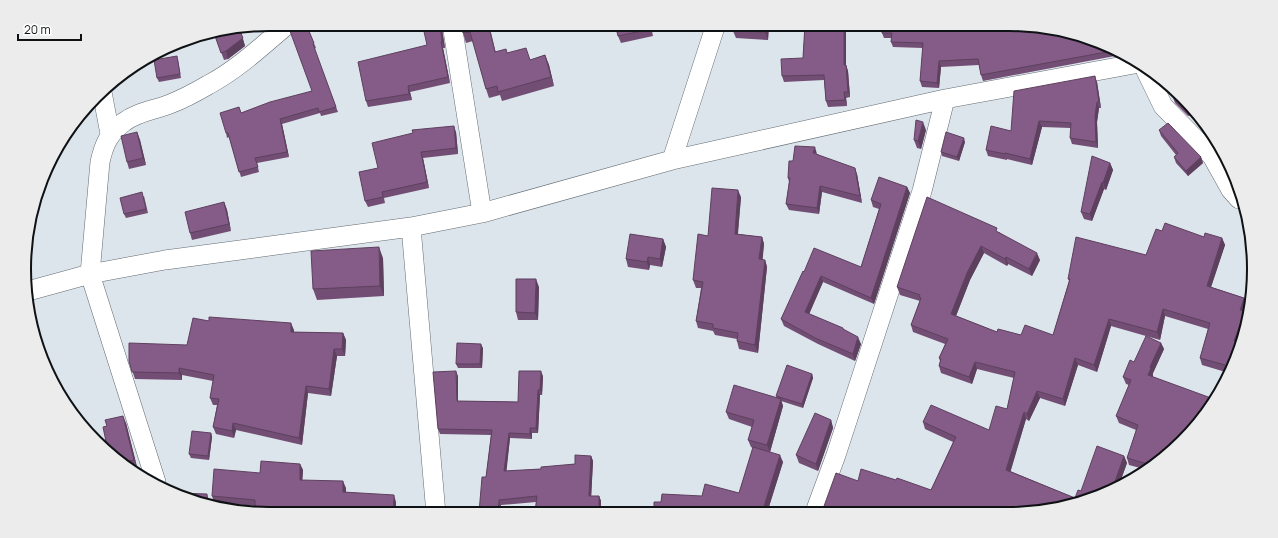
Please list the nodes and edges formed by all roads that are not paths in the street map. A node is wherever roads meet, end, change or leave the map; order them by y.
1 (280, 31) edge
2 (453, 31) edge
3 (714, 31) edge
4 (1131, 65) edge
5 (1149, 76) edge
6 (103, 99) edge
7 (945, 99) junction
8 (110, 134) junction
9 (1217, 154) edge
10 (672, 160) junction
11 (1235, 194) edge
12 (482, 213) junction
13 (411, 227) junction
14 (90, 274) junction
15 (32, 290) edge
16 (154, 477) edge
17 (435, 507) edge
18 (817, 507) edge

1 - 8 street
2 - 12 street
3 - 10 street
4 - 7 street
5 - 9 street
6 - 8 street
7 - 10 street
7 - 18 street
8 - 14 street
9 - 11 street
10 - 12 street
12 - 13 street
13 - 14 street
13 - 17 street
14 - 15 street
14 - 16 street

